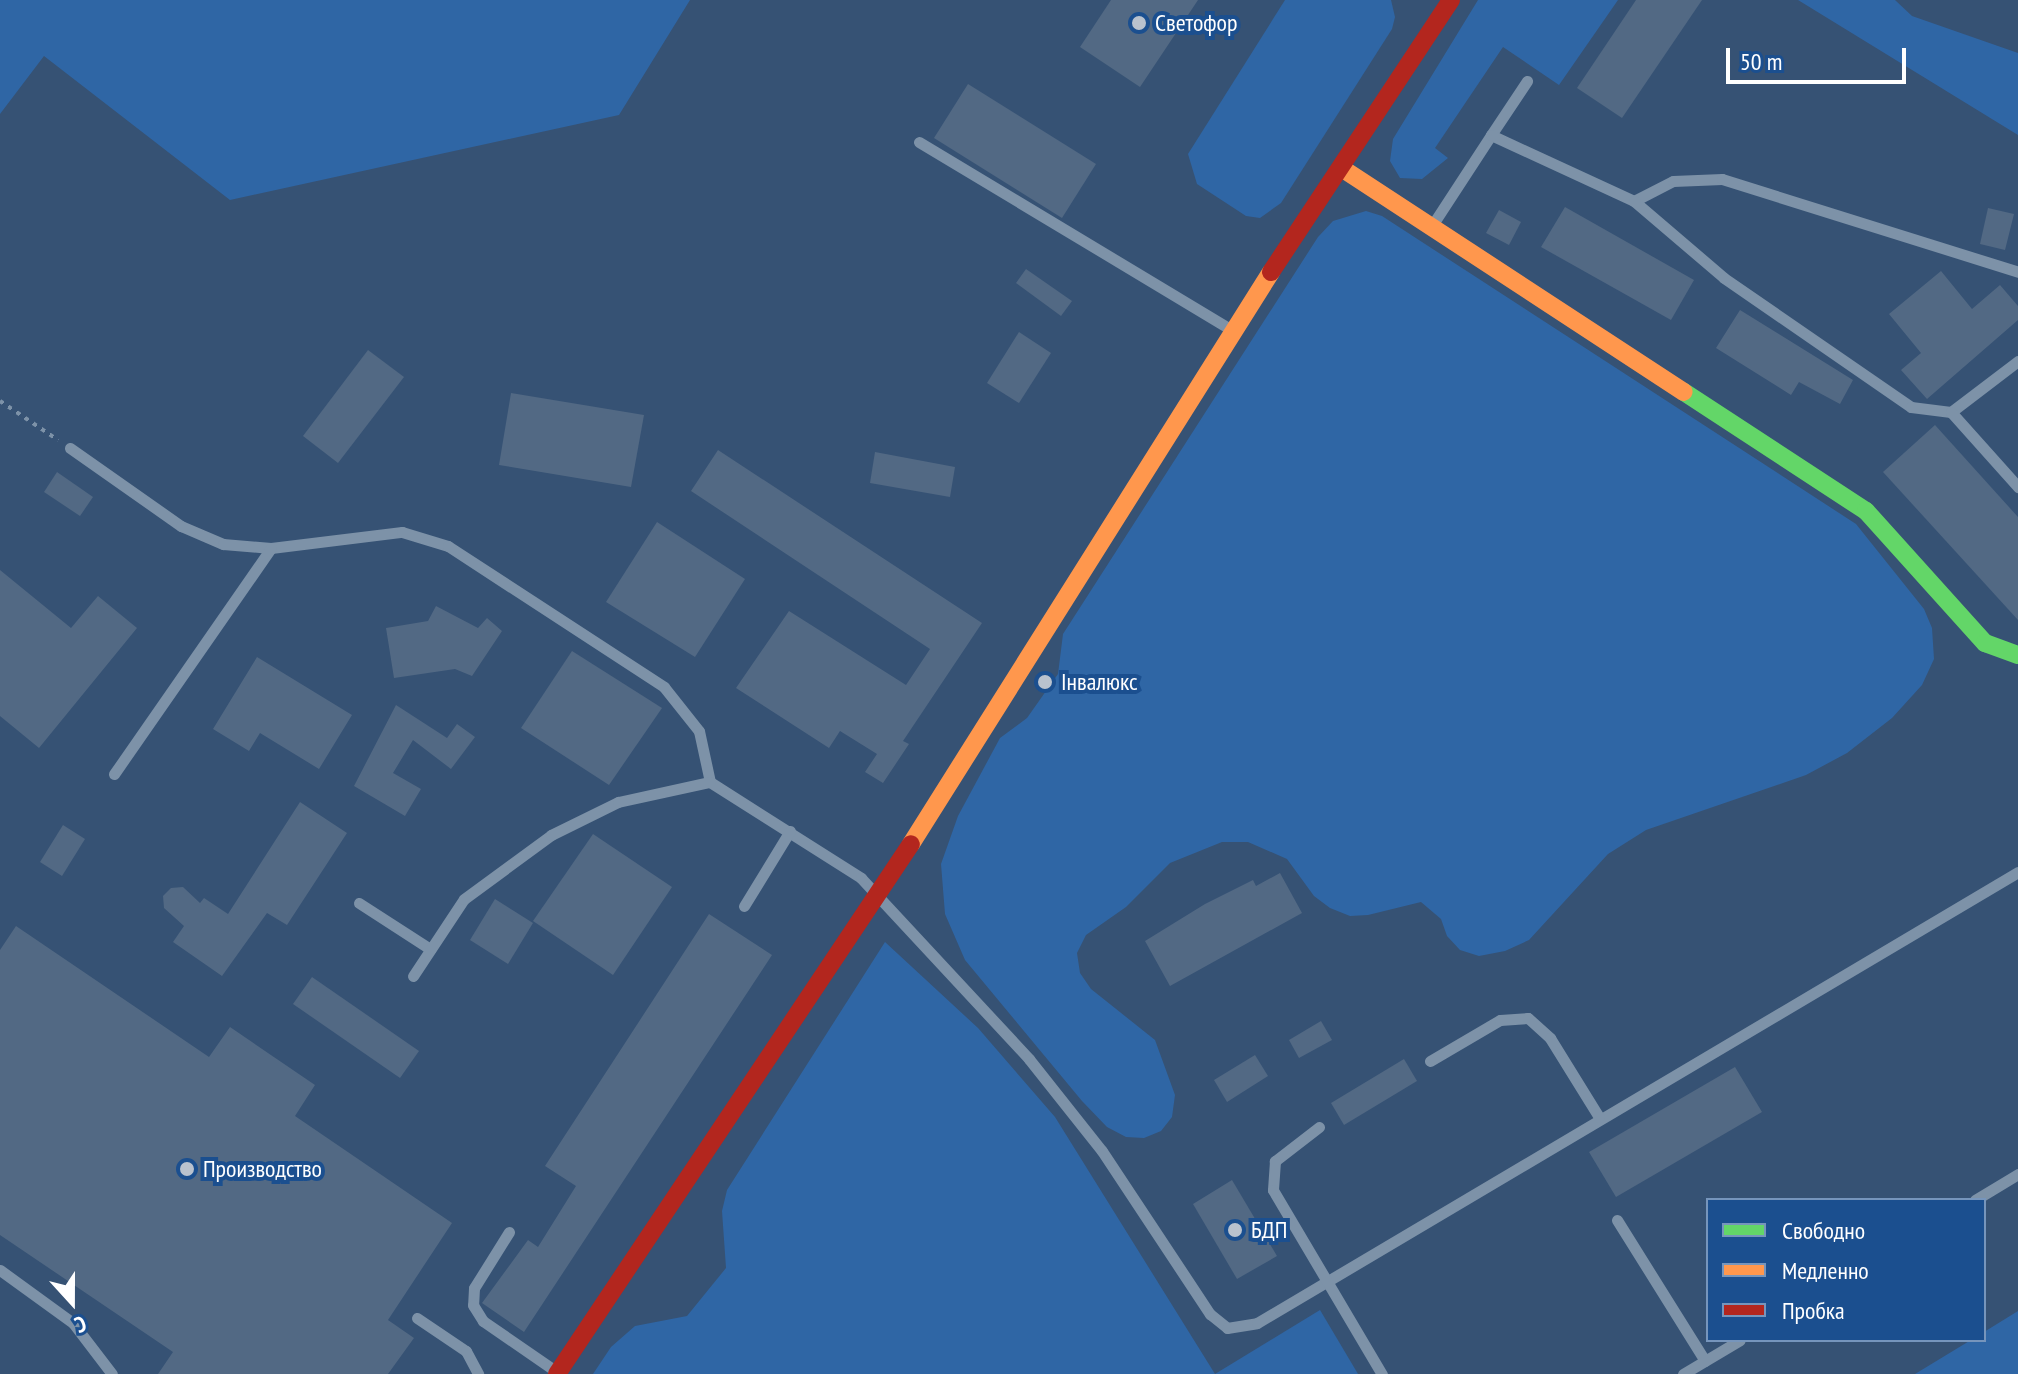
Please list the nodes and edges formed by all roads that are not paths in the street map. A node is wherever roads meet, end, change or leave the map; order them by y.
1 (1451, 0) edge
2 (1527, 81) dead end
3 (1491, 135) junction
4 (919, 142) dead end
5 (1343, 169) junction
6 (1634, 201) junction
7 (1433, 225) junction
8 (2018, 272) edge
9 (1232, 330) junction
10 (2018, 361) edge
11 (1951, 412) junction
12 (70, 448) road end
13 (2018, 487) edge
14 (271, 548) junction
15 (2018, 655) edge
16 (114, 774) dead end
17 (710, 782) junction
18 (790, 831) junction
19 (2018, 872) edge
20 (879, 895) junction
21 (359, 903) dead end
22 (744, 906) dead end
23 (430, 949) junction
24 (413, 976) dead end
25 (1430, 1061) dead end
26 (1599, 1117) junction
27 (1319, 1127) dead end
28 (2018, 1174) edge
29 (1978, 1198) edge
30 (1617, 1220) dead end
31 (509, 1232) dead end
32 (0, 1270) edge
33 (1326, 1282) junction
34 (417, 1318) dead end
35 (1737, 1342) edge
36 (1705, 1361) junction
37 (558, 1373) edge
38 (112, 1374) edge
39 (478, 1374) edge
40 (1382, 1374) edge
41 (1683, 1374) edge

1 - 5 main road
2 - 3 lane
3 - 6 lane
3 - 7 lane
4 - 9 lane
5 - 7 main road
5 - 9 main road
6 - 8 lane
6 - 11 lane
7 - 15 main road
9 - 20 main road
10 - 11 lane
11 - 13 lane
12 - 14 lane
14 - 16 lane
14 - 17 lane
17 - 18 lane
17 - 23 lane
18 - 20 lane
18 - 22 lane
19 - 26 lane
20 - 33 lane
20 - 37 main road
21 - 23 lane
23 - 24 lane
25 - 26 lane
26 - 33 lane
27 - 33 lane
28 - 29 lane
30 - 36 lane
31 - 37 lane
32 - 38 lane
33 - 40 lane
34 - 39 lane
35 - 36 lane
36 - 41 lane

